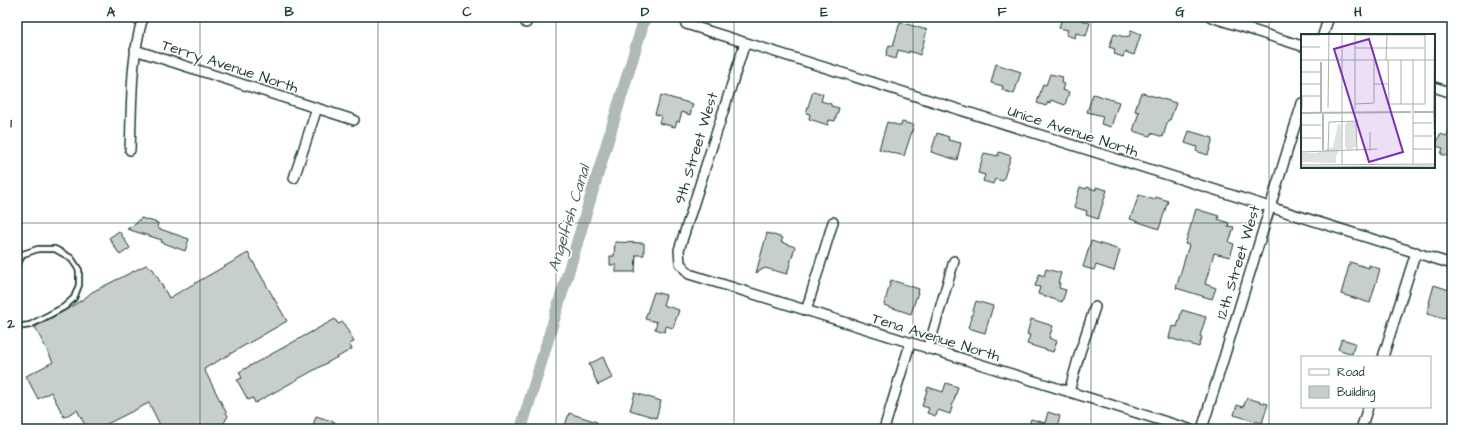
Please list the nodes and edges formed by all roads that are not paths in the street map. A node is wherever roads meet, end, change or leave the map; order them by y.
1 (143, 17) edge
2 (1211, 17) edge
3 (1329, 17) edge
4 (686, 24) dead end
5 (1323, 34) edge
6 (745, 43) junction
7 (1301, 46) edge
8 (135, 50) junction
9 (1435, 87) edge
10 (1452, 93) edge
11 (1301, 106) edge
12 (316, 108) junction
13 (354, 120) dead end
14 (130, 150) dead end
15 (294, 178) dead end
16 (1270, 207) junction
17 (833, 222) dead end
18 (1416, 252) junction
19 (954, 261) dead end
20 (680, 263) joint
21 (1452, 264) edge
22 (17, 265) edge
23 (1094, 307) dead end
24 (806, 311) junction
25 (17, 327) edge
26 (910, 344) junction
27 (928, 348) junction
28 (1383, 356) edge
29 (1069, 392) junction
30 (1368, 408) edge
31 (884, 429) edge
32 (1189, 429) edge
33 (1202, 429) edge
34 (1361, 429) edge

1 - 8 street
2 - 7 street
3 - 5 street
4 - 6 street, Unice Avenue North
6 - 16 street, Unice Avenue North
6 - 20 street, 9th Street West
8 - 12 street, Terry Avenue North
8 - 14 street
9 - 10 street
11 - 16 street, 12th Street West
12 - 13 street, Terry Avenue North
12 - 15 street
16 - 18 street, Unice Avenue North
16 - 33 street, 12th Street West
17 - 24 street
18 - 21 street, Unice Avenue North
18 - 28 street
19 - 27 street
20 - 24 street, Tena Avenue North
22 - 25 lane
23 - 29 street
24 - 26 street, Tena Avenue North
26 - 27 street, Tena Avenue North
26 - 31 street
27 - 29 street, Tena Avenue North
29 - 32 street, Tena Avenue North
30 - 34 street

